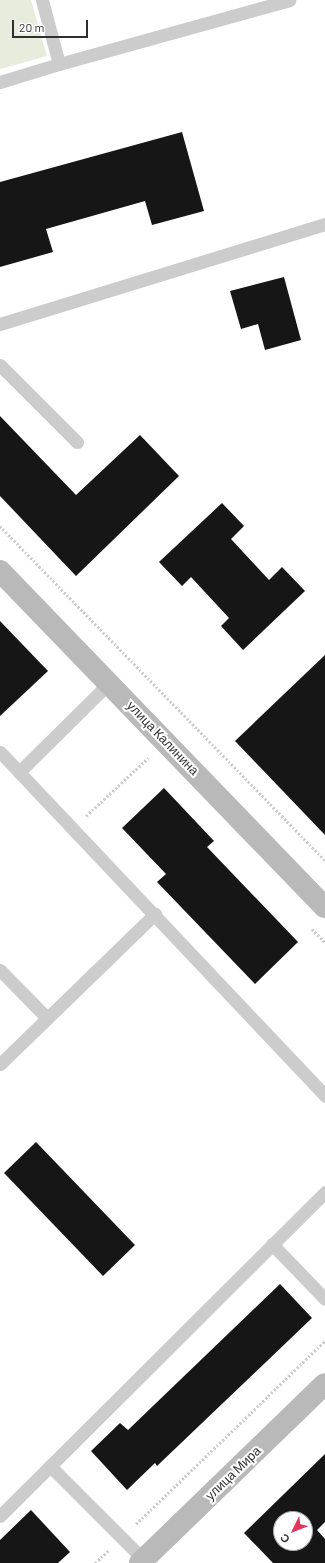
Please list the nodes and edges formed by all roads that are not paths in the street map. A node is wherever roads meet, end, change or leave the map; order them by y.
1 (42, 0) edge
2 (289, 0) edge
3 (59, 64) junction
4 (0, 82) edge
5 (325, 224) edge
6 (0, 324) edge
7 (0, 365) edge
8 (78, 442) dead end
9 (0, 571) edge
10 (110, 682) junction
11 (0, 752) edge
12 (19, 772) junction
13 (325, 907) edge
14 (155, 914) junction
15 (0, 970) edge
16 (47, 1018) junction
17 (0, 1064) edge
18 (325, 1096) edge
19 (325, 1192) edge
20 (272, 1244) junction
21 (325, 1299) edge
22 (325, 1384) edge
23 (50, 1466) junction
24 (0, 1516) edge
25 (142, 1561) edge

1 - 3 lane
2 - 3 lane
3 - 4 lane
5 - 6 lane
7 - 8 lane
9 - 10 street, улица Калинина
10 - 12 lane
10 - 13 street, улица Калинина
11 - 12 lane
12 - 14 lane
14 - 16 lane
14 - 18 lane
15 - 16 lane
16 - 17 lane
19 - 20 lane
20 - 21 lane
20 - 23 lane
22 - 25 street, улица Мира
23 - 24 lane
23 - 25 lane

